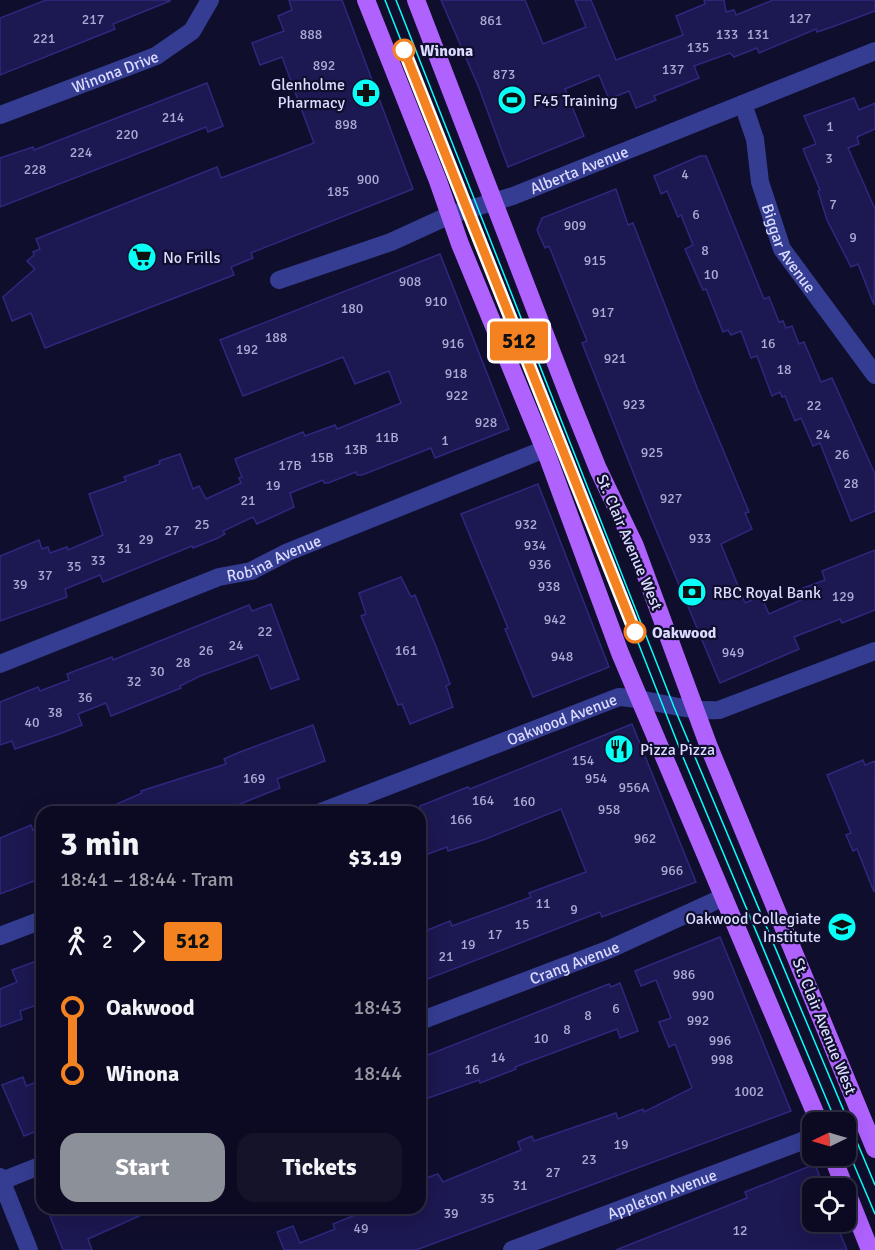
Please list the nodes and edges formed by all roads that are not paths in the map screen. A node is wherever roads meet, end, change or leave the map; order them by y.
1 (366, 0) edge
2 (416, 0) edge
3 (206, 2) edge
4 (875, 51) edge
5 (743, 104) junction
6 (0, 115) edge
7 (493, 203) junction
8 (450, 215) junction
9 (279, 280) dead end
10 (875, 375) edge
11 (545, 449) junction
12 (875, 651) edge
13 (0, 664) edge
14 (641, 698) junction
15 (696, 711) junction
16 (337, 806) edge
17 (724, 897) junction
18 (36, 922) edge
19 (0, 936) edge
20 (426, 1019) edge
21 (815, 1112) edge
22 (802, 1141) edge
23 (875, 1149) edge
24 (36, 1167) edge
25 (1, 1179) edge
26 (856, 1214) edge
27 (29, 1250) edge
28 (512, 1250) edge
29 (870, 1250) edge

1 - 8 main road
2 - 7 main road, St. Clair Avenue West
3 - 6 street, Winona Drive
4 - 5 street, Alberta Avenue
5 - 7 street, Alberta Avenue
5 - 10 street, Biggar Avenue
7 - 8 street, Alberta Avenue
7 - 15 main road, St. Clair Avenue West
8 - 9 street, Alberta Avenue
8 - 11 main road
11 - 13 street, Robina Avenue
11 - 14 main road
12 - 15 street, Oakwood Avenue
14 - 15 street, Oakwood Avenue
14 - 16 street, Oakwood Avenue
14 - 17 main road
15 - 23 main road, St. Clair Avenue West
17 - 20 street, Crang Avenue
17 - 21 main road
18 - 19 street
22 - 28 street, Appleton Avenue
24 - 25 street
25 - 27 street
26 - 29 main road

